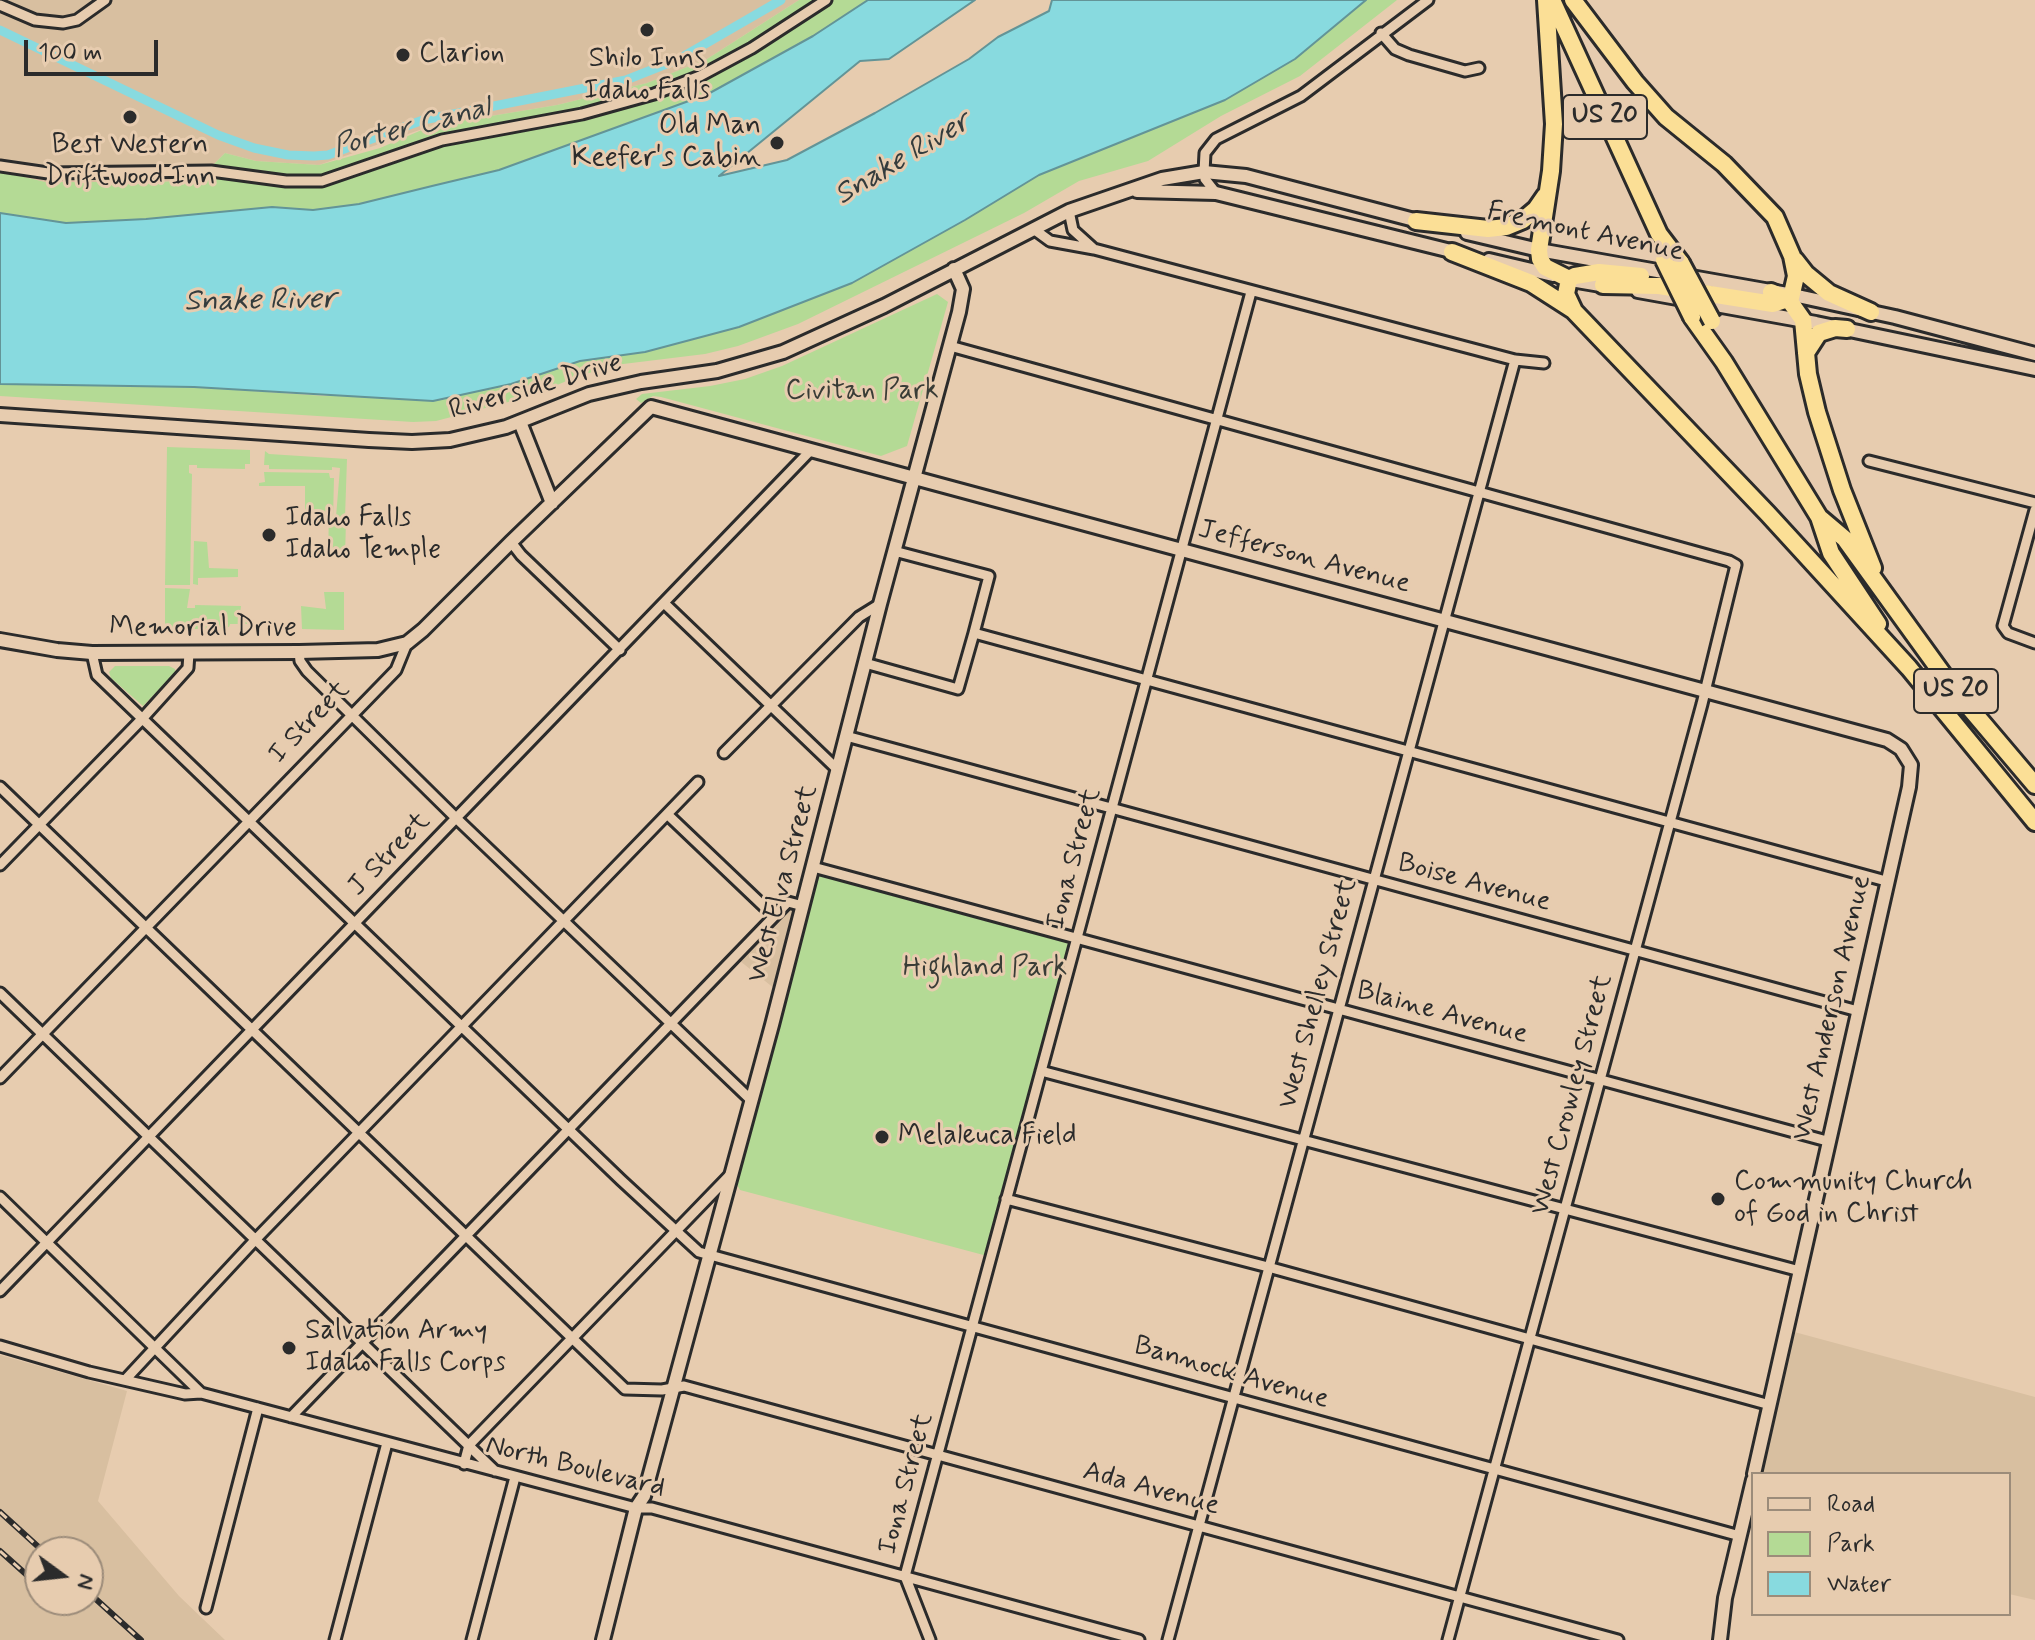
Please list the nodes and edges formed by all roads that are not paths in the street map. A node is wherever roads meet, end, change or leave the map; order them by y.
1 (105, 0) edge
2 (826, 0) edge
3 (1428, 0) edge
4 (1549, 0) edge
5 (1573, 0) edge
6 (0, 5) edge
7 (1381, 33) junction
8 (1479, 68) dead end
9 (0, 166) edge
10 (1204, 172) junction
11 (1127, 191) junction
12 (1548, 191) junction
13 (1216, 193) junction
14 (1069, 211) junction
15 (1416, 221) junction
16 (1035, 230) junction
17 (1659, 234) junction
18 (1094, 249) junction
19 (1539, 250) junction
20 (1452, 252) junction
21 (1792, 256) junction
22 (967, 263) joint
23 (954, 269) junction
24 (1678, 270) junction
25 (1569, 279) junction
26 (1603, 285) junction
27 (1251, 292) junction
28 (1771, 292) joint
29 (1791, 298) junction
30 (1574, 311) junction
31 (1871, 312) junction
32 (1803, 320) junction
33 (1847, 329) junction
34 (950, 346) junction
35 (2035, 354) edge
36 (1805, 355) junction
37 (1515, 360) junction
38 (1724, 362) junction
39 (1544, 363) dead end
40 (2035, 369) edge
41 (654, 407) joint
42 (0, 415) edge
43 (1216, 420) junction
44 (520, 422) junction
45 (811, 450) junction
46 (1869, 461) dead end
47 (914, 476) junction
48 (1478, 492) junction
49 (552, 503) junction
50 (2035, 503) edge
51 (2035, 510) edge
52 (1819, 517) junction
53 (511, 542) junction
54 (1181, 549) junction
55 (894, 551) junction
56 (1882, 591) junction
57 (664, 603) junction
58 (880, 604) junction
59 (1443, 621) junction
60 (974, 633) junction
61 (0, 640) edge
62 (407, 643) junction
63 (2035, 643) edge
64 (620, 650) junction
65 (299, 652) junction
66 (92, 653) junction
67 (189, 653) junction
68 (865, 663) junction
69 (1909, 668) junction
70 (1146, 680) junction
71 (1705, 691) junction
72 (769, 707) junction
73 (351, 715) junction
74 (142, 719) junction
75 (846, 736) junction
76 (1408, 750) junction
77 (724, 753) dead end
78 (838, 770) junction
79 (698, 782) dead end
80 (2035, 785) edge
81 (0, 787) edge
82 (1909, 787) joint
83 (1112, 808) junction
84 (667, 814) junction
85 (456, 818) junction
86 (1670, 820) junction
87 (249, 821) junction
88 (2035, 822) edge
89 (40, 825) junction
90 (0, 865) edge
91 (813, 867) junction
92 (1373, 879) junction
93 (1886, 881) junction
94 (803, 906) junction
95 (774, 916) junction
96 (564, 919) junction
97 (355, 924) junction
98 (145, 928) junction
99 (1077, 937) junction
100 (1635, 950) junction
101 (0, 993) edge
102 (1338, 1009) junction
103 (1858, 1011) junction
104 (671, 1024) junction
105 (462, 1026) junction
106 (252, 1031) junction
107 (43, 1034) junction
108 (1041, 1071) junction
109 (0, 1078) edge
110 (1601, 1079) junction
111 (751, 1100) junction
112 (569, 1130) junction
113 (359, 1133) junction
114 (150, 1136) junction
115 (1303, 1138) junction
116 (1827, 1141) junction
117 (731, 1174) junction
118 (0, 1197) edge
119 (1006, 1199) junction
120 (1565, 1208) junction
121 (675, 1232) junction
122 (465, 1236) junction
123 (256, 1239) junction
124 (47, 1243) junction
125 (710, 1255) junction
126 (1268, 1267) junction
127 (1800, 1271) junction
128 (0, 1291) edge
129 (972, 1325) junction
130 (572, 1338) junction
131 (1531, 1338) junction
132 (363, 1342) junction
133 (0, 1346) edge
134 (154, 1346) junction
135 (125, 1380) junction
136 (673, 1388) junction
137 (201, 1393) junction
138 (1234, 1397) junction
139 (1770, 1405) junction
140 (258, 1408) junction
141 (291, 1417) junction
142 (387, 1443) junction
143 (469, 1445) junction
144 (937, 1455) junction
145 (464, 1464) junction
146 (1495, 1467) junction
147 (497, 1472) junction
148 (1755, 1472) edge
149 (515, 1477) junction
150 (1751, 1490) edge
151 (636, 1508) junction
152 (1199, 1526) junction
153 (1740, 1536) junction
154 (905, 1576) junction
155 (1460, 1598) junction
156 (206, 1608) dead end
157 (335, 1640) edge
158 (472, 1640) edge
159 (603, 1640) edge
160 (930, 1640) edge
161 (1139, 1640) edge
162 (1168, 1640) edge
163 (1448, 1640) edge
164 (1618, 1640) edge
165 (1720, 1640) edge

1 - 6 street
2 - 9 street
3 - 7 street
4 - 12 highway
4 - 17 highway, US 20
5 - 21 highway
7 - 8 street
7 - 10 street
10 - 11 street, Fremont Avenue
10 - 13 street
10 - 15 street, Fremont Avenue
11 - 13 street, Fremont Avenue
11 - 14 street, Fremont Avenue
12 - 15 highway
12 - 19 highway
13 - 20 street, Fremont Avenue
14 - 16 street, Fremont Avenue
14 - 18 street
15 - 19 street, Fremont Avenue
16 - 18 street
16 - 22 street, Fremont Avenue
17 - 24 highway, US 20
17 - 38 highway, US 20, bridge
18 - 27 street
19 - 24 street, Fremont Avenue
19 - 25 highway
20 - 25 street, Fremont Avenue
20 - 30 highway
21 - 29 highway
21 - 31 highway
22 - 23 street, Riverside Drive
23 - 34 street, West Elva Street
23 - 44 street, Riverside Drive
24 - 25 highway
24 - 28 street, Fremont Avenue
24 - 38 highway, US 20, bridge
25 - 26 street, Fremont Avenue
25 - 30 highway
26 - 29 highway
26 - 32 street, Fremont Avenue
27 - 37 street
27 - 43 street, Iona Street
28 - 29 highway
29 - 31 street
29 - 32 highway
30 - 69 highway
31 - 35 street
32 - 33 street, Fremont Avenue
32 - 36 highway
33 - 36 highway
33 - 40 street, Fremont Avenue
34 - 43 street
34 - 47 street, West Elva Street
36 - 56 highway
37 - 39 street
37 - 48 street, West Shelley Street
38 - 52 highway, US 20
41 - 45 street, Jefferson Avenue
41 - 49 street, I Street
42 - 44 street, Riverside Drive
43 - 48 street
43 - 54 street, Iona Street
44 - 49 street
45 - 47 street, Jefferson Avenue
45 - 57 street, J Street
46 - 50 street
47 - 54 street, Jefferson Avenue
47 - 55 street, West Elva Street
48 - 59 street, West Shelley Street
48 - 71 street, West Crowley Street
49 - 53 street, I Street
51 - 63 street
52 - 56 highway, US 20
52 - 69 highway, US 20
53 - 62 street, I Street
53 - 64 street
54 - 59 street, Jefferson Avenue
54 - 70 street, Iona Street
55 - 58 street, West Elva Street
55 - 60 street
56 - 80 highway, US 20
57 - 64 street, J Street
57 - 72 street
58 - 68 street, West Elva Street
58 - 72 street
59 - 71 street, Jefferson Avenue
59 - 76 street, West Shelley Street
60 - 68 street
60 - 70 street
61 - 66 street, Memorial Drive
62 - 65 street, Memorial Drive
62 - 73 street, I Street
64 - 85 street, J Street
65 - 67 street, Memorial Drive
65 - 73 street
66 - 67 street, Memorial Drive
66 - 74 street, Bannock Avenue
67 - 74 street
68 - 75 street, West Elva Street
69 - 88 highway, US 20
70 - 76 street
70 - 83 street, Iona Street
71 - 82 street, Jefferson Avenue
71 - 86 street, West Crowley Street
72 - 77 street
72 - 78 street
73 - 85 street
73 - 87 street, I Street
74 - 87 street, Bannock Avenue
74 - 89 street
75 - 78 street, West Elva Street
75 - 83 street, Boise Avenue
76 - 86 street
76 - 92 street, West Shelley Street
78 - 91 street, West Elva Street
79 - 84 street
81 - 89 street, Ada Avenue
82 - 93 street, West Anderson Avenue
83 - 92 street, Boise Avenue
83 - 99 street, Iona Street
84 - 95 street
84 - 96 street
85 - 96 street
85 - 97 street, J Street
86 - 93 street
86 - 100 street, West Crowley Street
87 - 97 street, Bannock Avenue
87 - 98 street, I Street
89 - 90 street
89 - 98 street, Ada Avenue
91 - 94 street, West Elva Street
91 - 99 street, Blaine Avenue
92 - 100 street, Boise Avenue
92 - 102 street, West Shelley Street
93 - 103 street, West Anderson Avenue
94 - 95 street
94 - 111 street, West Elva Street
95 - 104 street
96 - 104 street
96 - 105 street
97 - 105 street, Bannock Avenue
97 - 106 street, J Street
98 - 106 street, Ada Avenue
98 - 107 street, I Street
99 - 102 street, Blaine Avenue
99 - 108 street, Iona Street
100 - 103 street, Boise Avenue
100 - 110 street, West Crowley Street
101 - 107 street
102 - 110 street, Blaine Avenue
102 - 115 street, West Shelley Street
103 - 116 street, West Anderson Avenue
104 - 111 street
104 - 112 street
105 - 112 street, Bannock Avenue
105 - 113 street
106 - 113 street, Ada Avenue
106 - 114 street, J Street
107 - 109 street, I Street
107 - 114 street
108 - 115 street
108 - 119 street, Iona Street
110 - 116 street, Blaine Avenue
110 - 120 street, West Crowley Street
111 - 117 street, West Elva Street
112 - 121 street, Bannock Avenue
112 - 122 street
113 - 122 street, Ada Avenue
113 - 123 street
114 - 123 street
114 - 124 street, J Street
115 - 120 street
115 - 126 street, West Shelley Street
116 - 127 street, West Anderson Avenue
117 - 121 street
117 - 125 street, West Elva Street
118 - 124 street
119 - 126 street
119 - 129 street, Iona Street
120 - 127 street
120 - 131 street, West Crowley Street
121 - 125 street, Bannock Avenue
121 - 130 street
122 - 130 street, Ada Avenue
122 - 132 street
123 - 132 street
123 - 134 street
124 - 128 street, J Street
124 - 134 street
125 - 129 street, Bannock Avenue
125 - 136 street, West Elva Street
126 - 131 street
126 - 138 street, West Shelley Street
127 - 139 street, West Anderson Avenue
129 - 138 street, Bannock Avenue
129 - 144 street, Iona Street
130 - 136 street, Ada Avenue
130 - 143 street
131 - 139 street
131 - 146 street, West Crowley Street
132 - 141 street
132 - 143 street
133 - 135 street, North Boulevard
134 - 135 street
134 - 137 street
135 - 137 street, North Boulevard
136 - 144 street, Ada Avenue
136 - 151 street, West Elva Street
137 - 140 street, North Boulevard
138 - 146 street, Bannock Avenue
138 - 152 street, West Shelley Street
139 - 148 street, West Anderson Avenue
140 - 141 street, North Boulevard
140 - 156 street
141 - 142 street, North Boulevard
142 - 145 street, North Boulevard
142 - 157 street
143 - 145 street
143 - 147 street
144 - 152 street, Ada Avenue
144 - 154 street, Iona Street
145 - 147 street, North Boulevard
146 - 153 street, Bannock Avenue
146 - 155 street, West Crowley Street
147 - 149 street, North Boulevard
149 - 151 street, North Boulevard
149 - 158 street
150 - 153 street, West Anderson Avenue
151 - 154 street, North Boulevard
151 - 159 street, West Elva Street
152 - 155 street, Ada Avenue
152 - 162 street, West Shelley Street
153 - 165 street, West Anderson Avenue
154 - 160 street
154 - 161 street, North Boulevard
155 - 163 street, West Crowley Street
155 - 164 street, Ada Avenue

